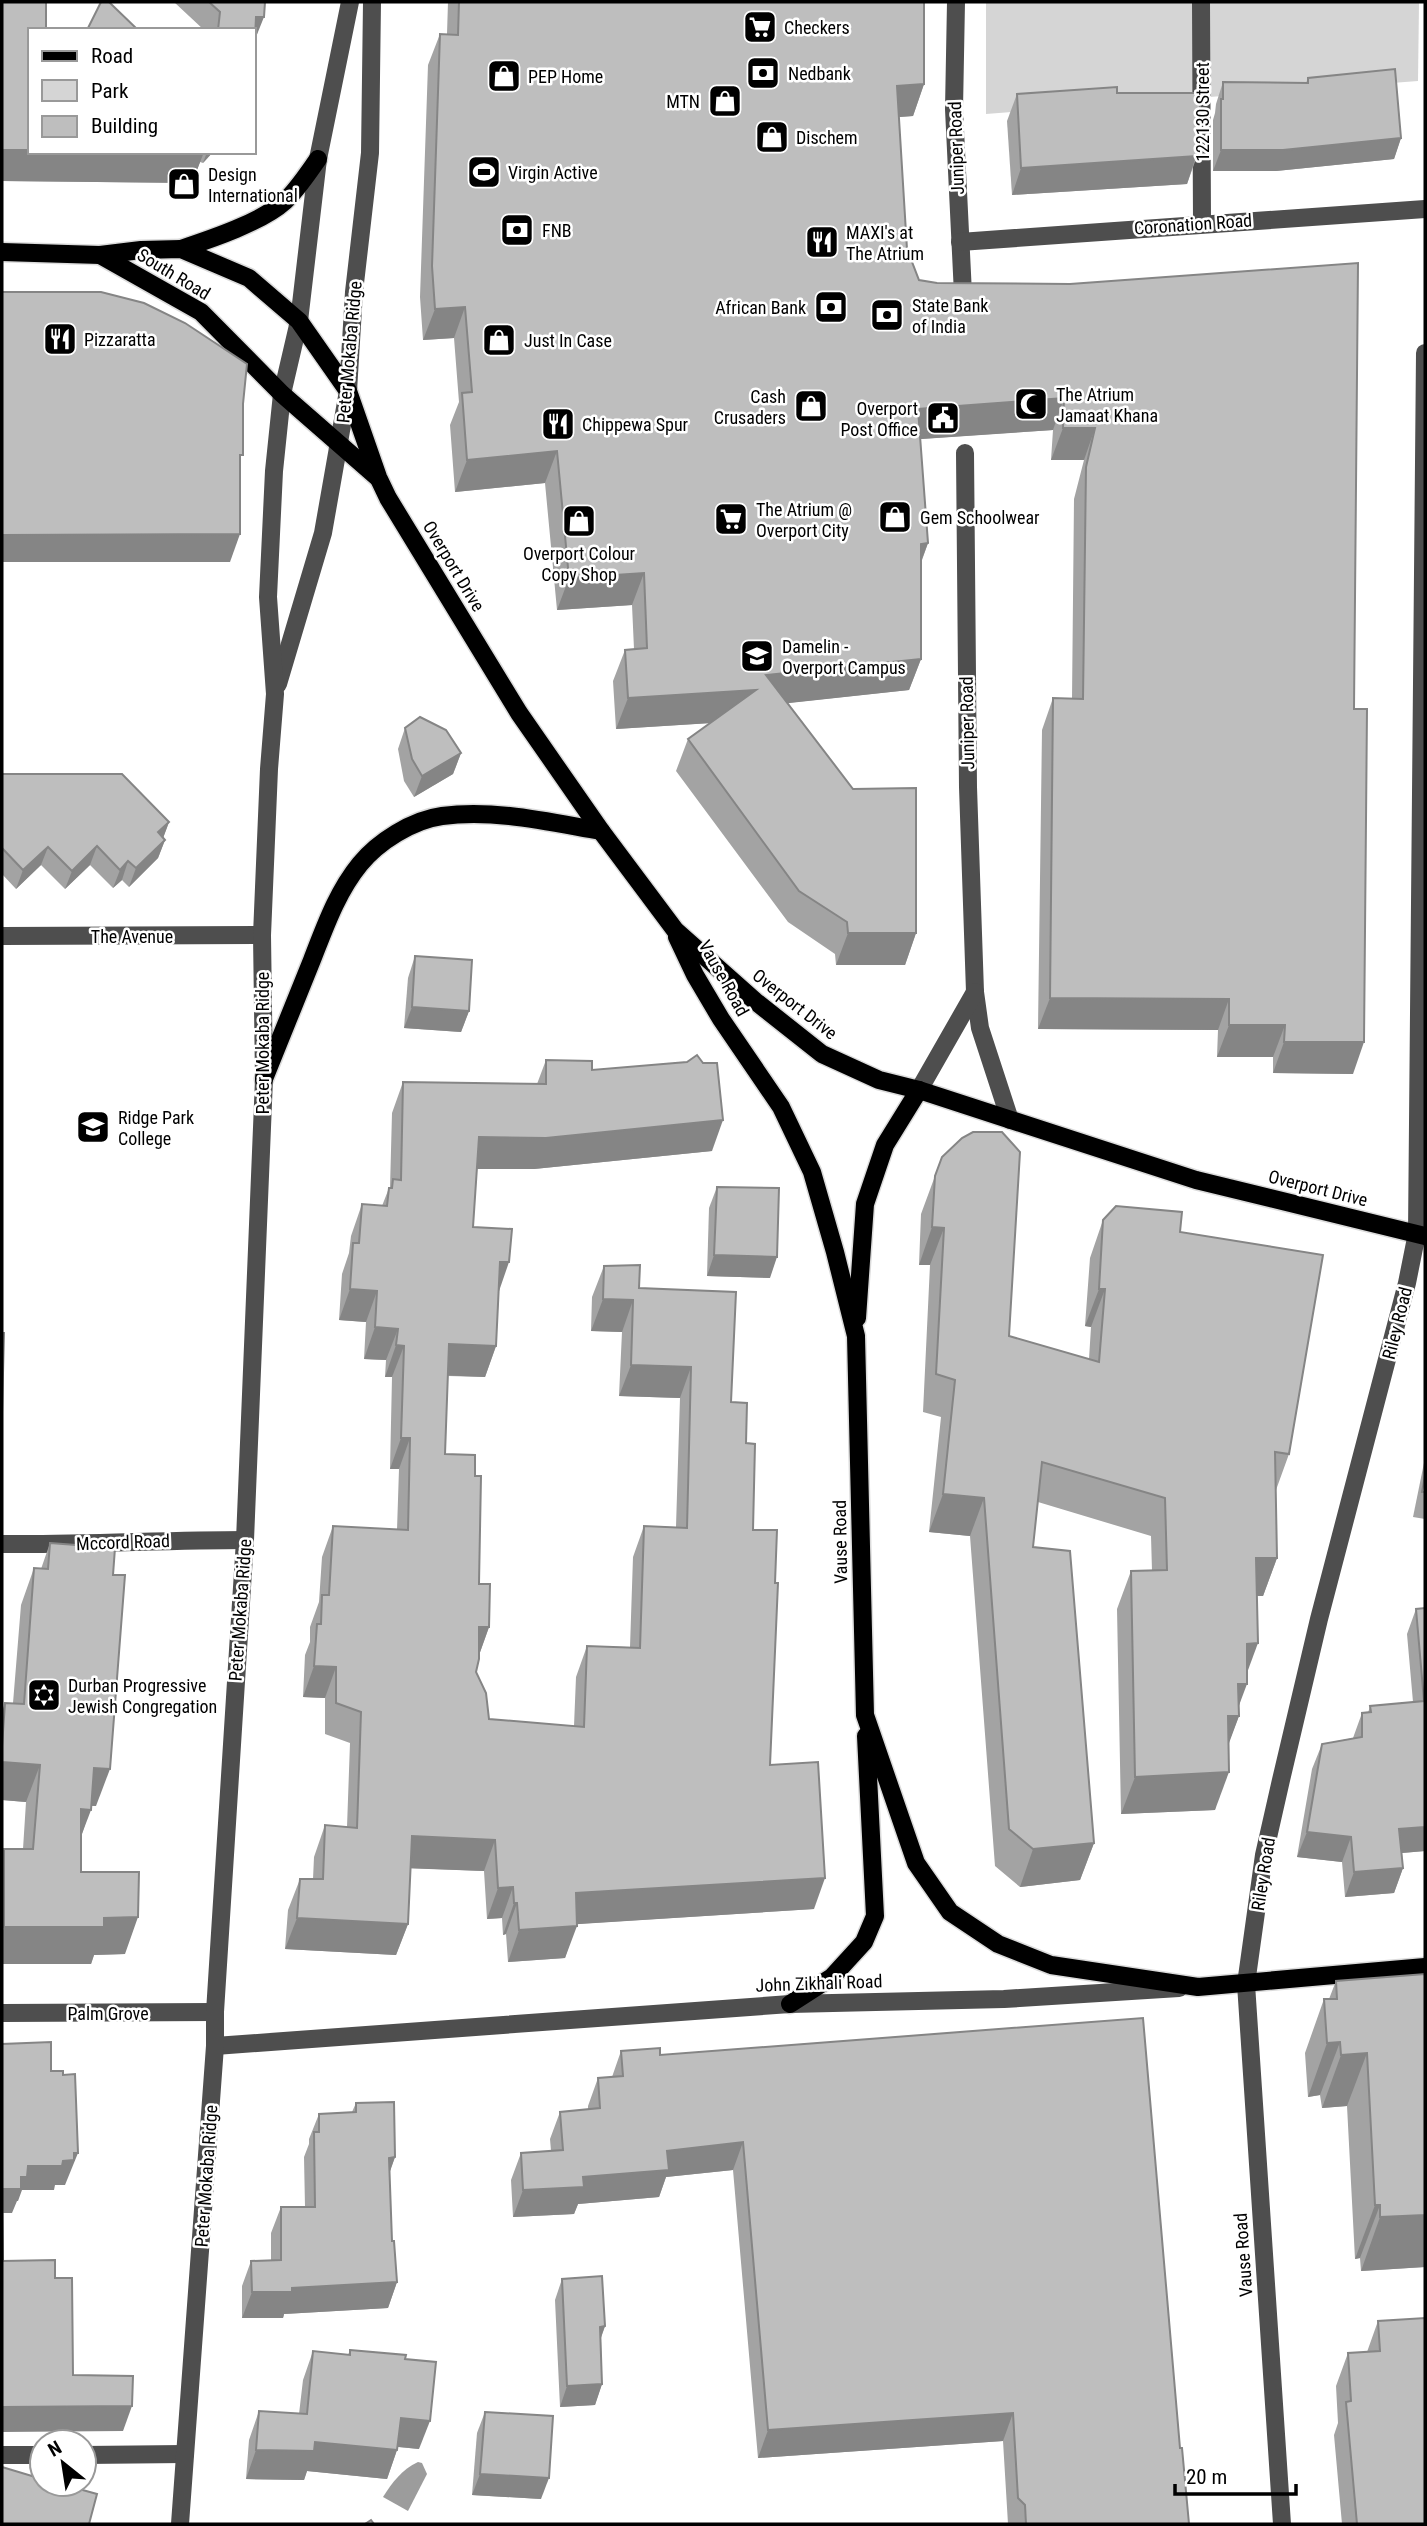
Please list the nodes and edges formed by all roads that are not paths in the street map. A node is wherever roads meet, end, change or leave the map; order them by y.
1 (350, 2) edge
2 (372, 2) edge
3 (956, 2) edge
4 (1201, 2) edge
5 (318, 159) junction
6 (1425, 209) edge
7 (1202, 223) junction
8 (960, 242) junction
9 (181, 249) junction
10 (2, 252) edge
11 (100, 255) junction
12 (963, 294) edge
13 (299, 321) junction
14 (1425, 353) edge
15 (348, 391) junction
16 (282, 394) junction
17 (339, 446) junction
18 (965, 453) dead end
19 (377, 477) junction
20 (275, 694) junction
21 (601, 831) junction
22 (674, 930) junction
23 (262, 935) junction
24 (2, 936) edge
25 (975, 992) junction
26 (264, 1079) junction
27 (919, 1090) junction
28 (1010, 1120) junction
29 (1421, 1235) edge
30 (856, 1336) junction
31 (245, 1540) junction
32 (2, 1544) edge
33 (865, 1715) junction
34 (1425, 1967) edge
35 (1246, 1984) junction
36 (1198, 1987) junction
37 (790, 2004) junction
38 (2, 2012) edge
39 (215, 2012) junction
40 (215, 2046) junction
41 (185, 2454) junction
42 (2, 2455) edge
43 (28, 2455) edge
44 (98, 2455) edge
45 (180, 2524) edge
46 (1282, 2524) edge

1 - 5 street, Peter Mokaba Ridge
2 - 15 street, Peter Mokaba Ridge
3 - 8 street, Juniper Road
4 - 7 street, 122130 Street
5 - 9 main road
5 - 13 street, Peter Mokaba Ridge
6 - 7 street, Coronation Road
7 - 8 street, Coronation Road
8 - 12 street, Juniper Road
9 - 11 main road, South Road
9 - 13 main road, South Road
10 - 11 main road, South Road
11 - 16 main road, South Road
13 - 15 main road, South Road
13 - 16 street, Peter Mokaba Ridge
14 - 29 street, Riley Road
15 - 17 street, Peter Mokaba Ridge
15 - 19 main road, Overport Drive
16 - 17 main road, South Road
16 - 20 street, Peter Mokaba Ridge
17 - 19 main road, Overport Drive
17 - 20 street, Peter Mokaba Ridge
18 - 25 street, Juniper Road
19 - 21 main road, Overport Drive
20 - 23 street, Peter Mokaba Ridge
21 - 22 main road, Overport Drive
21 - 26 main road
22 - 27 main road, Overport Drive
22 - 30 main road, Vause Road
23 - 24 street, The Avenue
23 - 26 street, Peter Mokaba Ridge
25 - 27 street
25 - 28 street, Juniper Road
26 - 31 street, Peter Mokaba Ridge
27 - 28 main road, Overport Drive
27 - 30 main road
28 - 29 main road, Overport Drive
29 - 35 street, Riley Road
30 - 33 main road, Vause Road
31 - 32 street, Mccord Road
31 - 39 street, Peter Mokaba Ridge
33 - 36 main road, Vause Road
33 - 37 main road
34 - 35 main road, John Zikhali Road
35 - 36 main road, John Zikhali Road
35 - 46 street, Vause Road
36 - 37 street, John Zikhali Road
37 - 40 street, John Zikhali Road
38 - 39 street, Palm Grove
39 - 40 street, Peter Mokaba Ridge
40 - 41 street, Peter Mokaba Ridge
41 - 44 street
41 - 45 street, Peter Mokaba Ridge
42 - 43 street

